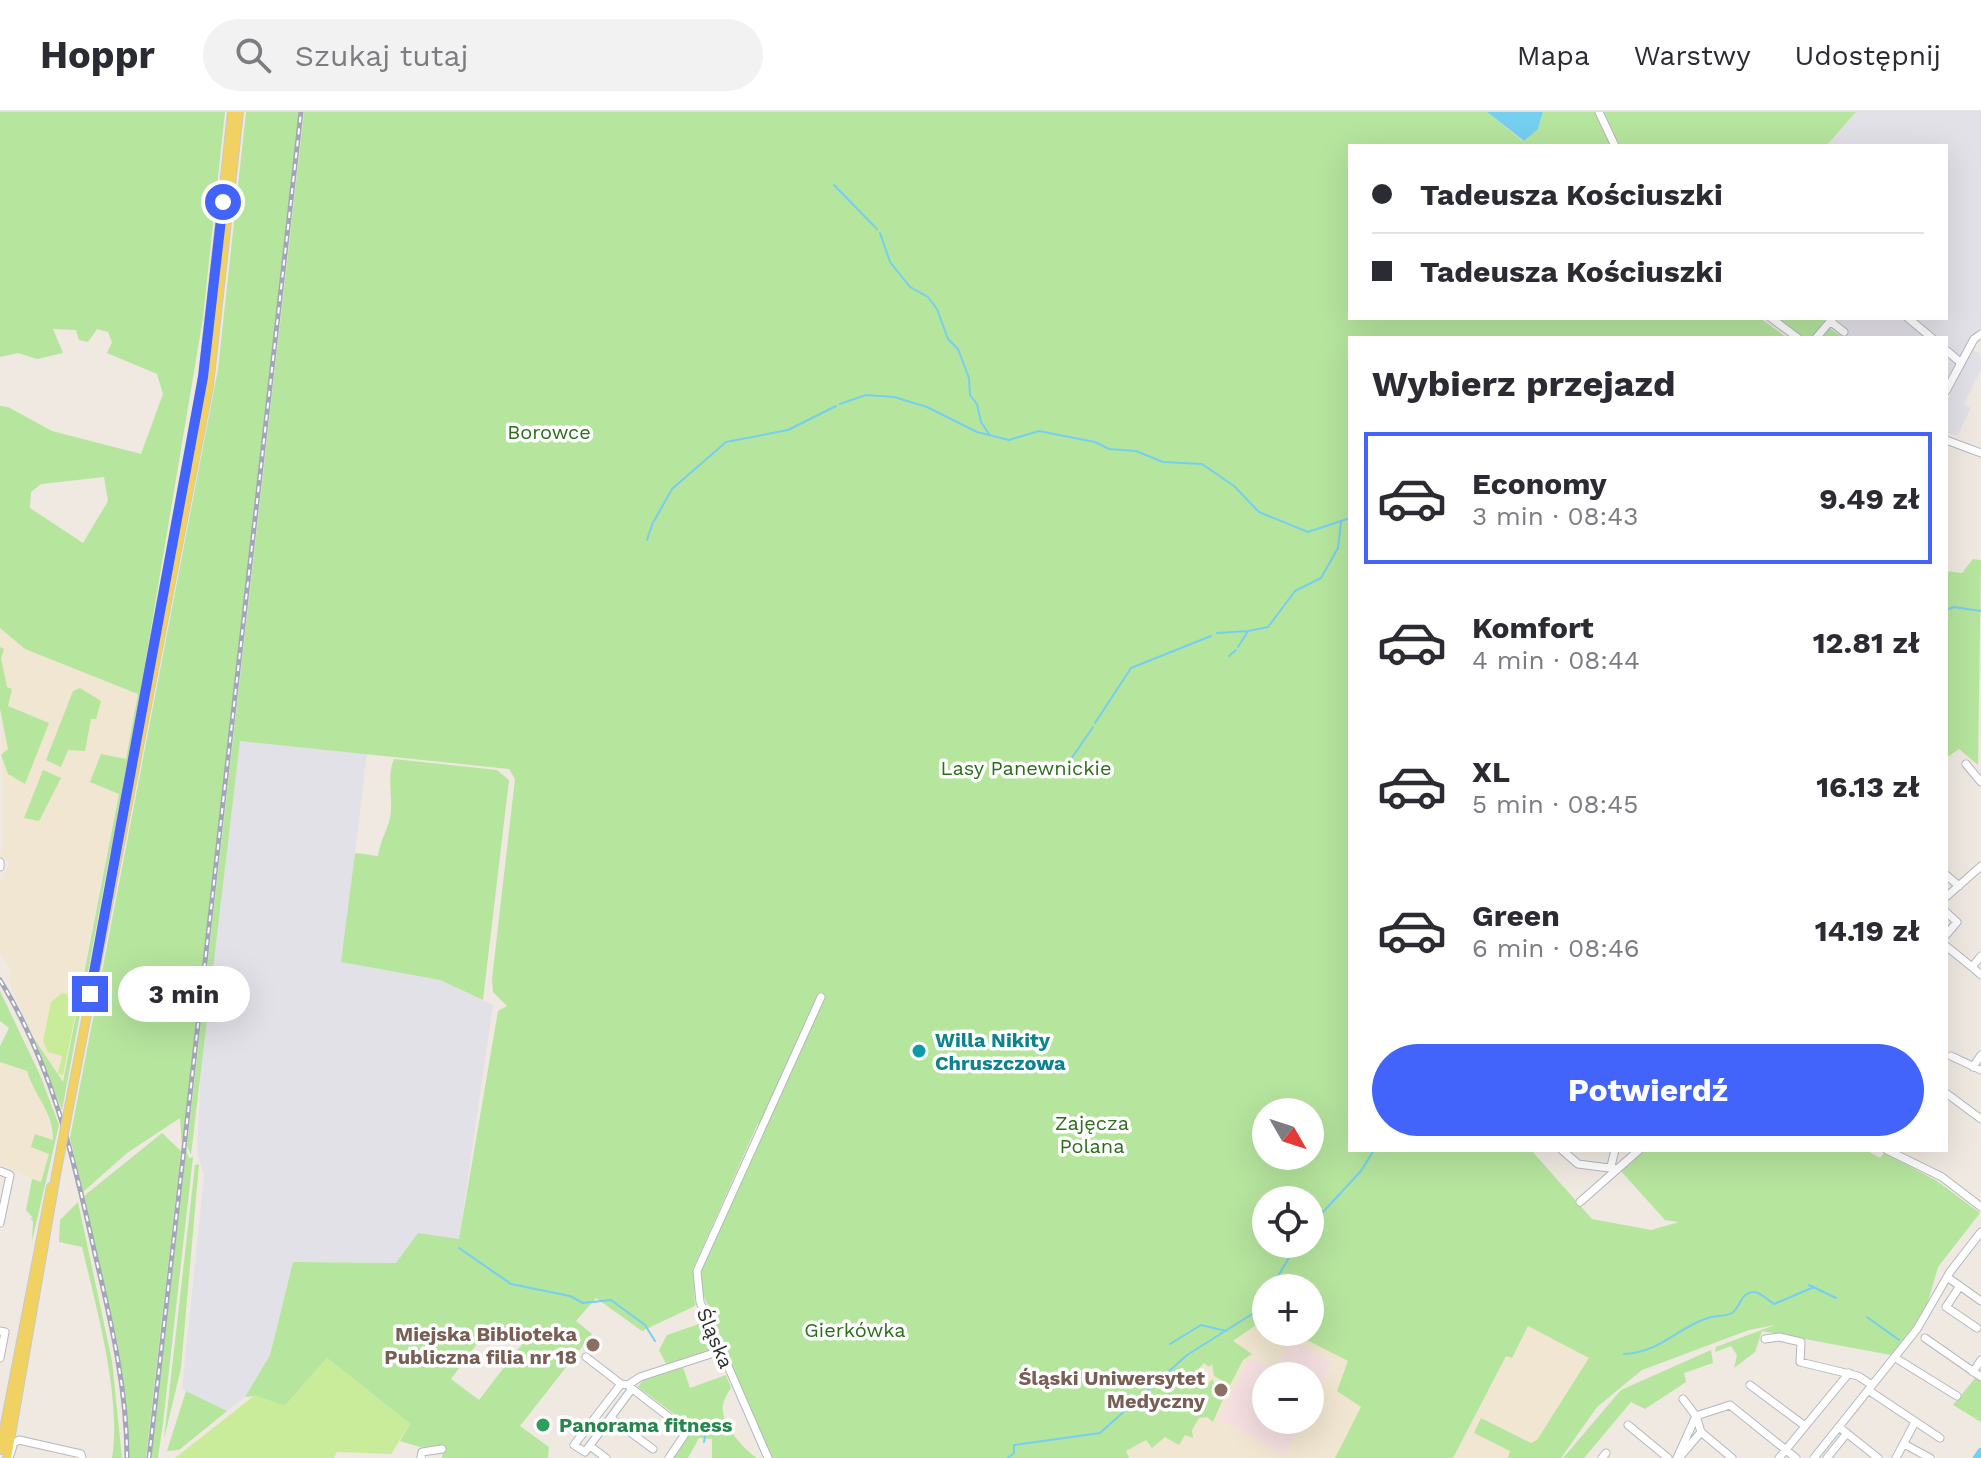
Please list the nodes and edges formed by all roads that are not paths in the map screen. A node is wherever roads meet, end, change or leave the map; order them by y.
1 (232, 112) edge
2 (239, 112) edge
3 (1599, 112) edge
4 (1614, 144) edge
5 (1774, 320) edge
6 (1831, 320) edge
7 (1910, 320) edge
8 (1844, 332) dead end
9 (1980, 332) edge
10 (1795, 336) edge
11 (1818, 336) edge
12 (1930, 336) edge
13 (1948, 352) edge
14 (1961, 363) junction
15 (1948, 387) edge
16 (1948, 441) edge
17 (1981, 453) edge
18 (1966, 764) dead end
19 (1981, 782) edge
20 (1981, 866) edge
21 (1948, 877) edge
22 (112, 881) junction
23 (1959, 886) junction
24 (1948, 895) edge
25 (1948, 914) edge
26 (1948, 933) edge
27 (1948, 948) edge
28 (1981, 956) edge
29 (1972, 967) junction
30 (1981, 975) edge
31 (821, 997) dead end
32 (1981, 1055) edge
33 (1951, 1056) dead end
34 (1977, 1068) edge
35 (1948, 1094) edge
36 (1981, 1119) edge
37 (1564, 1152) edge
38 (1615, 1152) edge
39 (1636, 1152) edge
40 (1891, 1152) edge
41 (1614, 1168) junction
42 (0, 1171) edge
43 (56, 1175) junction
44 (1580, 1202) dead end
45 (1981, 1207) edge
46 (0, 1223) edge
47 (1981, 1232) edge
48 (1947, 1277) junction
49 (1960, 1286) junction
50 (1981, 1301) edge
51 (1977, 1328) dead end
52 (0, 1331) edge
53 (1925, 1338) dead end
54 (1765, 1339) dead end
55 (720, 1351) junction
56 (586, 1357) dead end
57 (1894, 1357) junction
58 (0, 1358) edge
59 (1981, 1360) edge
60 (1973, 1372) junction
61 (1849, 1373) junction
62 (1981, 1377) edge
63 (1750, 1385) dead end
64 (627, 1386) junction
65 (1870, 1388) junction
66 (1957, 1396) dead end
67 (1683, 1399) dead end
68 (3, 1413) edge
69 (1696, 1416) junction
70 (611, 1418) junction
71 (1915, 1422) junction
72 (1628, 1425) dead end
73 (1805, 1426) junction
74 (1839, 1427) junction
75 (1701, 1432) junction
76 (1847, 1433) junction
77 (1940, 1438) dead end
78 (1904, 1444) junction
79 (590, 1446) junction
80 (442, 1449) dead end
81 (653, 1449) dead end
82 (0, 1450) edge
83 (1786, 1450) junction
84 (81, 1456) edge
85 (8, 1458) edge
86 (421, 1458) edge
87 (606, 1458) edge
88 (669, 1458) edge
89 (768, 1458) edge
90 (1668, 1458) edge
91 (1678, 1458) edge
92 (1732, 1458) edge
93 (1779, 1458) edge
94 (1796, 1458) edge
95 (1814, 1458) edge
96 (1827, 1458) edge
97 (1878, 1458) edge
98 (1896, 1458) edge
99 (1930, 1458) edge

1 - 22 main road
2 - 22 main road
3 - 4 street
5 - 10 street
6 - 8 street
6 - 11 street
7 - 12 street
9 - 14 street
13 - 14 street
14 - 15 street
16 - 17 street
18 - 19 street
20 - 23 street
21 - 23 street
22 - 43 main road, bridge
23 - 24 street
25 - 26 street
27 - 29 street
28 - 29 street
29 - 30 street
31 - 55 street, Śląska
32 - 34 street
33 - 34 street
35 - 36 street
37 - 41 street
38 - 41 street
39 - 41 street
40 - 45 street
41 - 44 street
42 - 46 street
43 - 68 main road
43 - 85 main road
47 - 48 street
48 - 49 street
48 - 57 street
49 - 50 street
49 - 51 street
52 - 58 street
53 - 60 street
54 - 61 street
55 - 64 street
55 - 89 street, Śląska
56 - 64 street
57 - 65 street
57 - 66 street
59 - 60 street
60 - 62 street
61 - 65 street
61 - 73 street
63 - 73 street
64 - 70 street
64 - 79 street
64 - 88 street
65 - 71 street
65 - 74 street
67 - 69 street
68 - 82 main road
69 - 75 street
69 - 83 street
69 - 91 street
70 - 79 street
70 - 81 street
71 - 77 street
71 - 78 street
72 - 90 street
73 - 83 street
74 - 76 street
74 - 95 street
75 - 91 street
75 - 92 street
76 - 96 street
76 - 97 street
78 - 98 street
78 - 99 street
79 - 87 street
80 - 86 street
83 - 93 street
83 - 94 street
84 - 85 street

